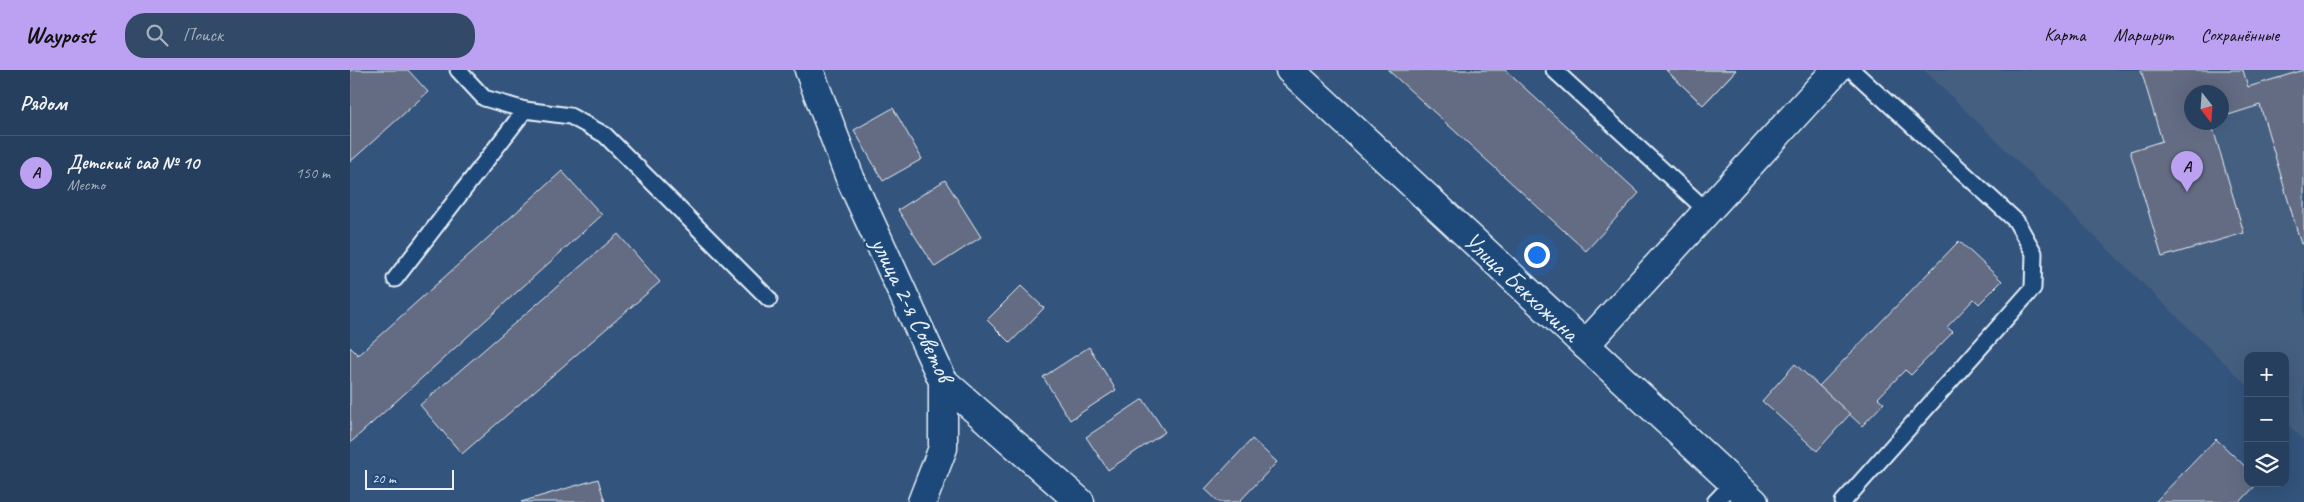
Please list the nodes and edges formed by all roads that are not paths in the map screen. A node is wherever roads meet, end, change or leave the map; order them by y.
1 (458, 70) edge
2 (809, 70) edge
3 (1290, 70) edge
4 (1554, 70) edge
5 (1836, 70) edge
6 (1852, 70) edge
7 (525, 110) junction
8 (1707, 211) junction
9 (395, 279) dead end
10 (769, 299) dead end
11 (1585, 345) junction
12 (943, 381) junction
13 (1724, 492) edge
14 (922, 502) edge
15 (1080, 502) edge
16 (1754, 502) edge
17 (1843, 502) edge

1 - 7 lane
2 - 12 street, улица 2-я Советов
3 - 11 street, Улица Бекхожина
4 - 8 lane
5 - 8 street
6 - 17 lane
7 - 9 lane
7 - 10 lane
8 - 11 street
11 - 13 street, Улица Бекхожина
12 - 14 street
12 - 15 street, улица 2-я Советов
13 - 16 street, Улица Бекхожина

